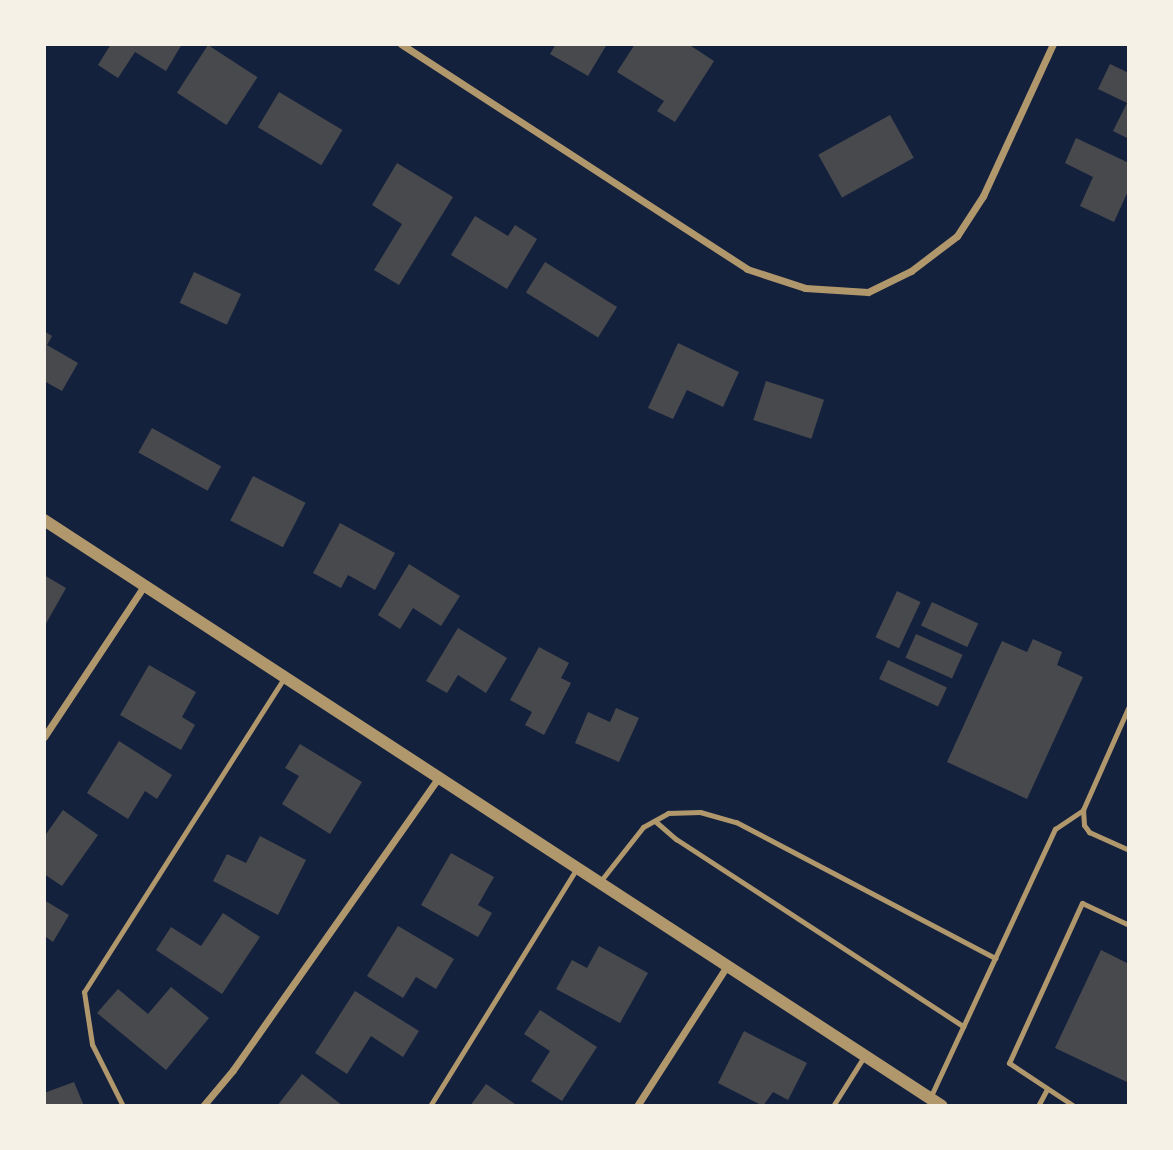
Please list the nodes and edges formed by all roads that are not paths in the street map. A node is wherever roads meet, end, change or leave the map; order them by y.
1 (401, 44) edge
2 (1053, 44) edge
3 (44, 520) edge
4 (144, 586) junction
5 (284, 678) junction
6 (1129, 706) edge
7 (44, 737) edge
8 (438, 778) junction
9 (1083, 810) junction
10 (655, 821) junction
11 (1129, 850) edge
12 (577, 868) junction
13 (599, 883) junction
14 (1129, 925) edge
15 (995, 958) junction
16 (727, 966) junction
17 (963, 1026) junction
18 (865, 1055) junction
19 (1047, 1089) junction
20 (930, 1098) junction
21 (123, 1106) edge
22 (203, 1106) edge
23 (430, 1106) edge
24 (637, 1106) edge
25 (832, 1106) edge
26 (942, 1106) edge
27 (1038, 1106) edge
28 (1074, 1106) edge

1 - 2 street
3 - 4 street
4 - 5 street
4 - 7 street
5 - 8 street
5 - 21 lane
6 - 9 lane
8 - 12 street
8 - 22 street
9 - 11 lane
9 - 15 lane
10 - 13 lane
10 - 15 lane
10 - 17 lane
12 - 13 street
12 - 23 lane
13 - 16 street
14 - 19 lane
15 - 17 lane
16 - 18 street
16 - 24 street
17 - 20 lane
18 - 20 street
18 - 25 lane
19 - 27 lane
19 - 28 lane
20 - 26 street

